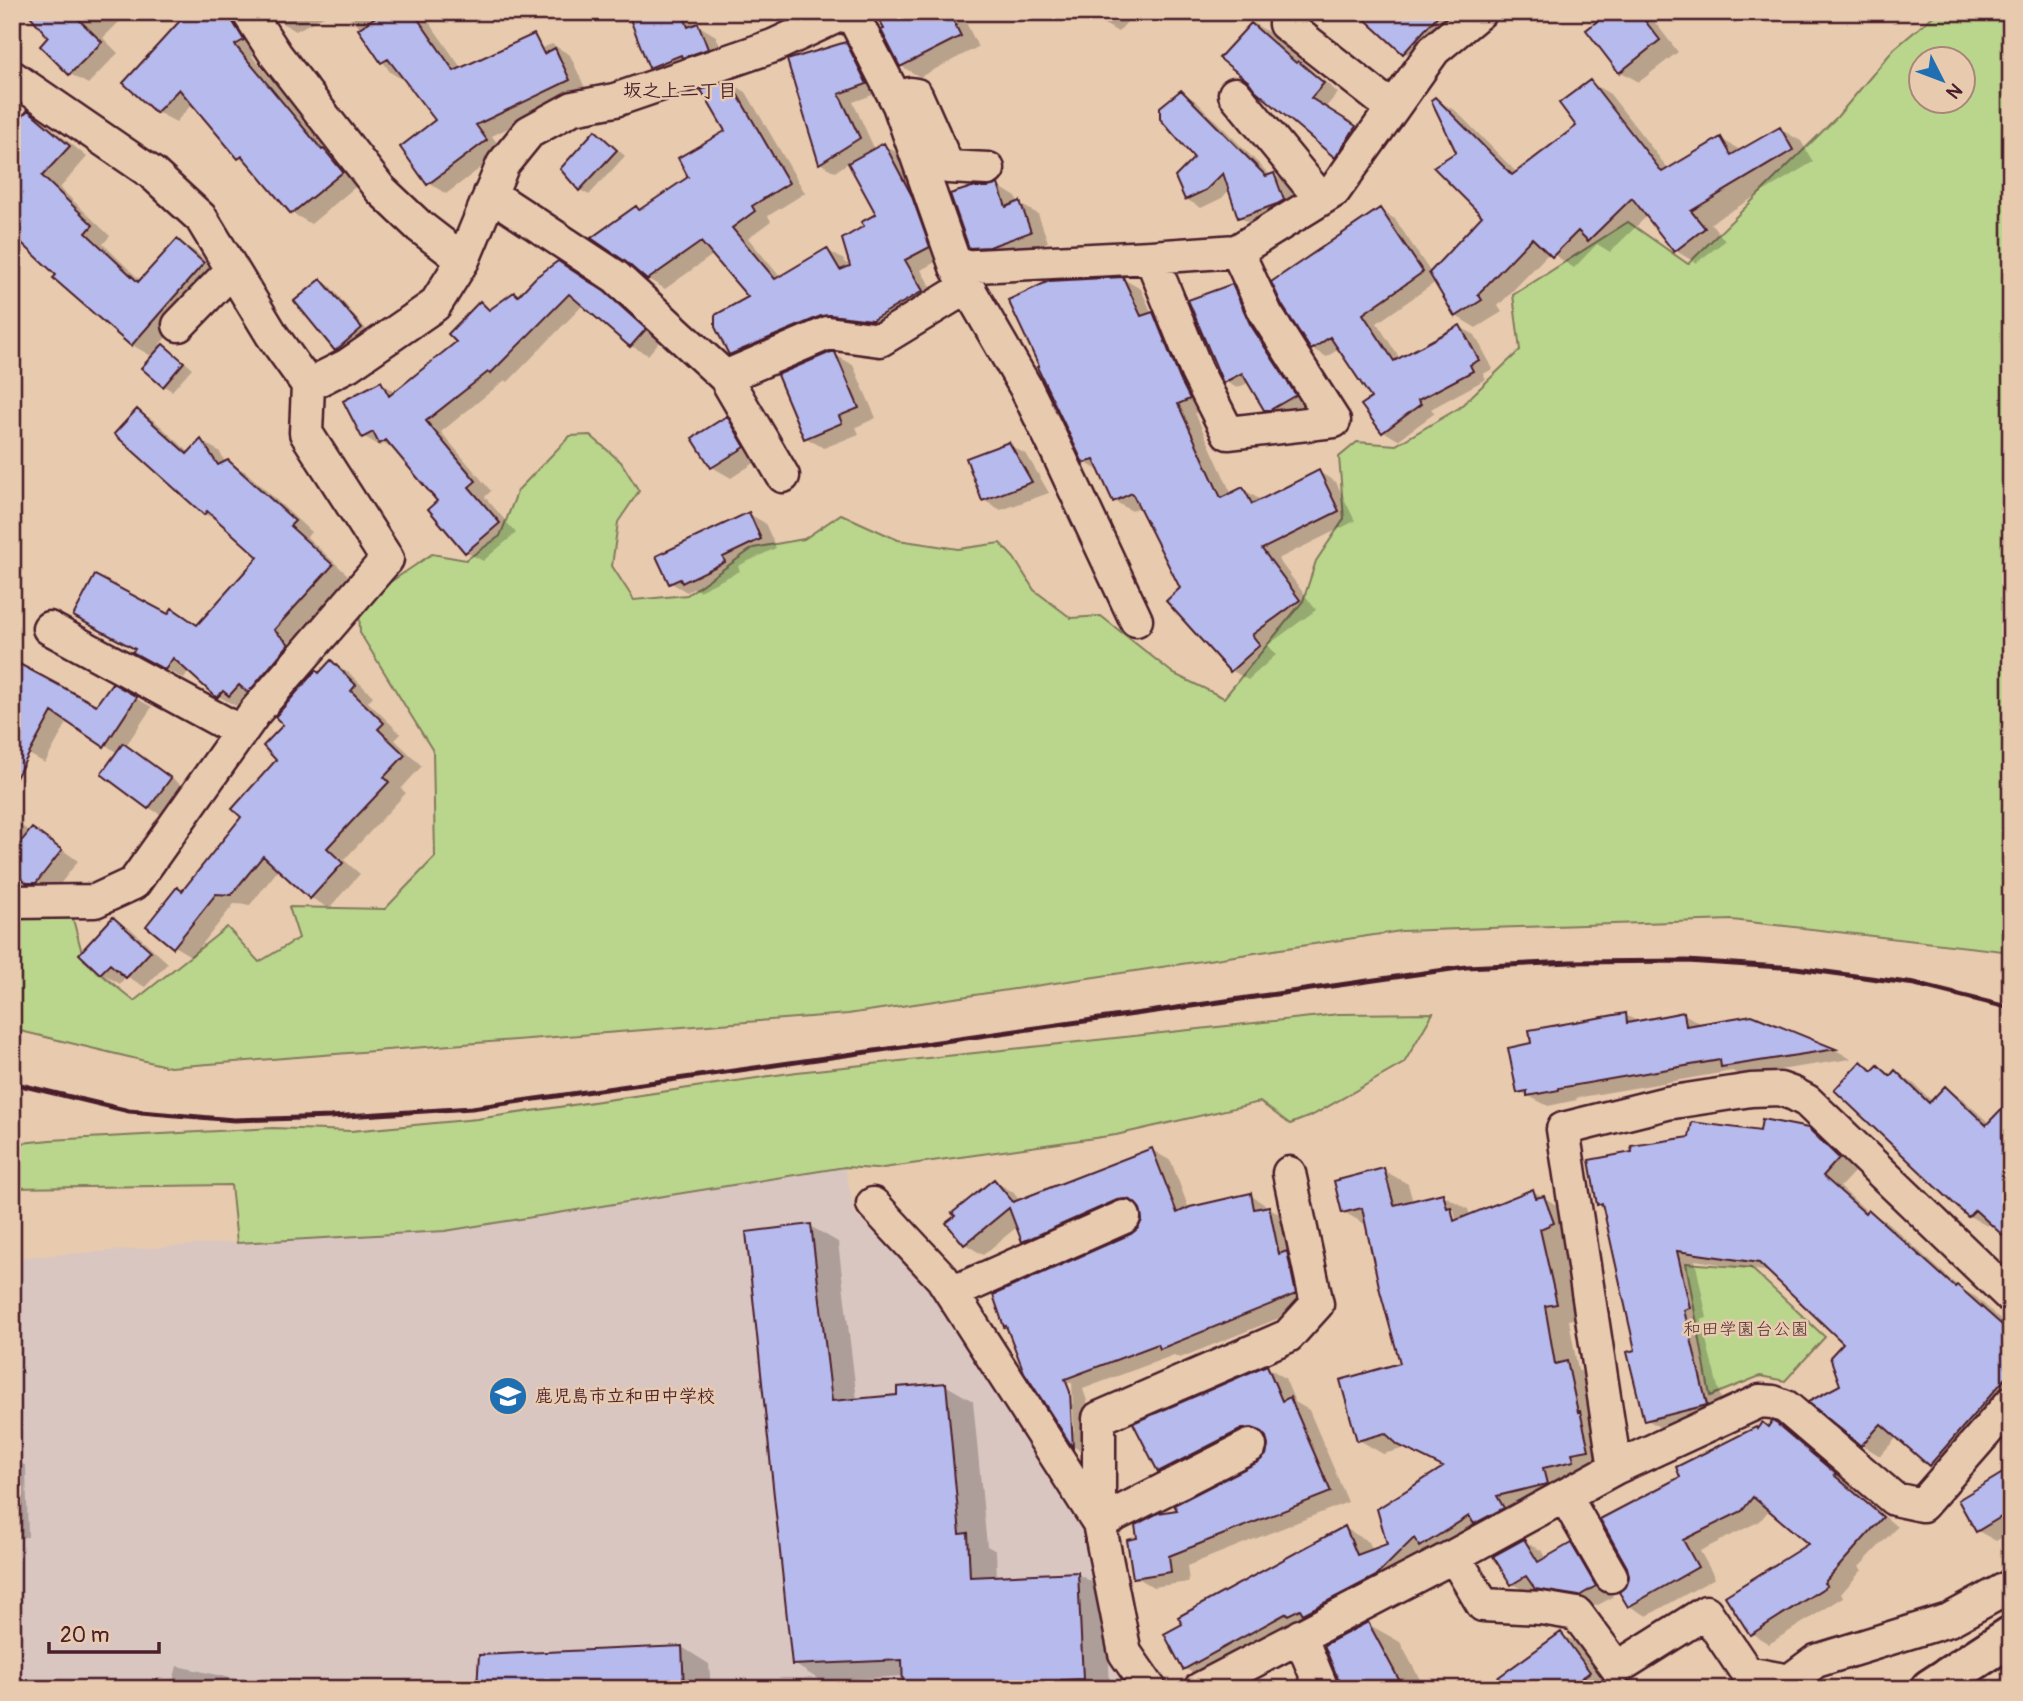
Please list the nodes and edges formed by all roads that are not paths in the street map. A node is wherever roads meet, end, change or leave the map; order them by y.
1 (248, 12) edge
2 (848, 12) edge
3 (1480, 12) edge
4 (1285, 24) dead end
5 (12, 77) edge
6 (891, 90) junction
7 (1235, 94) dead end
8 (1392, 108) junction
9 (988, 169) dead end
10 (490, 194) junction
11 (1321, 199) junction
12 (1237, 251) junction
13 (1151, 257) junction
14 (463, 260) junction
15 (232, 270) junction
16 (962, 277) junction
17 (179, 325) dead end
18 (725, 377) junction
19 (308, 385) junction
20 (783, 476) dead end
21 (1136, 620) dead end
22 (50, 628) dead end
23 (241, 732) junction
24 (12, 902) edge
25 (1289, 1173) dead end
26 (873, 1204) dead end
27 (1124, 1217) dead end
28 (952, 1293) junction
29 (2011, 1297) edge
30 (2011, 1403) edge
31 (1250, 1446) dead end
32 (1615, 1468) junction
33 (1565, 1496) junction
34 (1099, 1523) junction
35 (1454, 1556) junction
36 (1611, 1576) dead end
37 (2011, 1586) edge
38 (1300, 1636) junction
39 (2011, 1636) edge
40 (1791, 1685) edge
41 (1150, 1689) edge
42 (1200, 1689) edge
43 (1322, 1689) edge
44 (1930, 1689) edge

1 - 14 street
2 - 6 street
2 - 10 street
3 - 8 street
4 - 8 street
5 - 15 street
6 - 9 street
6 - 16 street
7 - 11 street
8 - 11 street
10 - 14 street
10 - 18 street
11 - 12 street
12 - 13 street
12 - 13 street
13 - 16 street
14 - 19 street
15 - 17 street
15 - 19 street
16 - 18 street
16 - 21 street
18 - 20 street
19 - 23 street
22 - 23 street
23 - 24 street
25 - 34 street
26 - 28 street
27 - 28 street
28 - 34 street
29 - 32 street
30 - 32 street
31 - 34 street
32 - 33 street
33 - 35 street
33 - 36 street
34 - 41 street
35 - 38 street
35 - 40 street
37 - 40 street
38 - 42 street
38 - 43 street
39 - 44 main road

